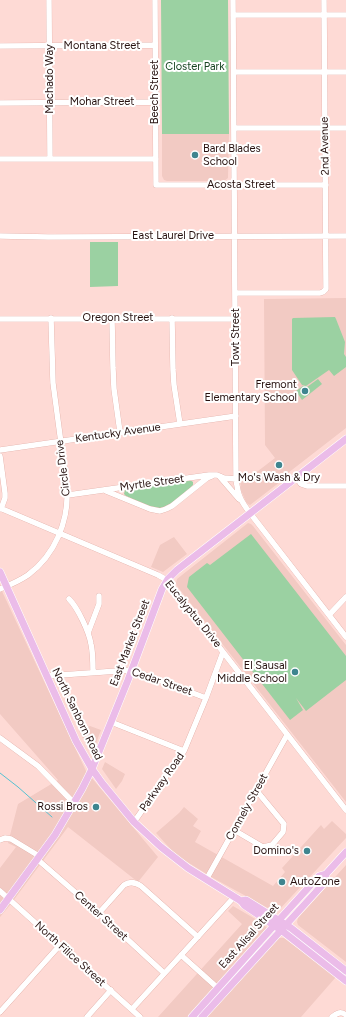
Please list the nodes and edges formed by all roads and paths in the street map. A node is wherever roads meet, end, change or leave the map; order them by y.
1 (49, 0) edge
2 (155, 0) edge
3 (233, 0) edge
4 (324, 0) edge
5 (233, 15) junction
6 (324, 15) junction
7 (346, 15) edge
8 (155, 45) junction
9 (0, 46) edge
10 (50, 46) junction
11 (234, 72) junction
12 (324, 72) junction
13 (346, 72) edge
14 (50, 102) junction
15 (155, 102) junction
16 (0, 103) edge
17 (234, 128) junction
18 (325, 128) junction
19 (346, 128) edge
20 (50, 158) junction
21 (0, 159) edge
22 (156, 159) junction
23 (156, 185) joint
24 (234, 185) junction
25 (326, 185) junction
26 (0, 236) edge
27 (235, 236) junction
28 (326, 236) junction
29 (346, 236) edge
30 (236, 293) junction
31 (51, 318) junction
32 (112, 318) junction
33 (172, 318) junction
34 (0, 319) edge
35 (235, 319) junction
36 (236, 416) junction
37 (180, 424) junction
38 (120, 432) junction
39 (346, 439) edge
40 (60, 441) junction
41 (0, 450) edge
42 (0, 456) edge
43 (216, 476) junction
44 (296, 477) junction
45 (188, 478) junction
46 (236, 480) junction
47 (129, 486) junction
48 (346, 486) edge
49 (101, 490) junction
50 (193, 490) junction
51 (68, 495) junction
52 (126, 499) junction
53 (245, 506) junction
54 (0, 508) edge
55 (250, 513) junction
56 (60, 533) junction
57 (0, 572) edge
58 (167, 580) junction
59 (3, 588) edge
60 (99, 596) dead end
61 (346, 597) edge
62 (69, 599) dead end
63 (329, 615) junction
64 (88, 633) junction
65 (346, 637) edge
66 (223, 652) junction
67 (132, 670) junction
68 (93, 672) junction
69 (46, 676) junction
70 (206, 698) junction
71 (111, 722) junction
72 (287, 735) junction
73 (0, 738) edge
74 (184, 751) junction
75 (92, 769) junction
76 (256, 790) junction
77 (74, 803) junction
78 (346, 810) edge
79 (134, 822) junction
80 (234, 830) junction
81 (0, 840) edge
82 (346, 852) edge
83 (38, 857) junction
84 (326, 874) junction
85 (206, 880) junction
86 (0, 890) edge
87 (9, 898) junction
88 (238, 898) junction
89 (0, 910) edge
90 (99, 913) junction
91 (276, 922) junction
92 (284, 927) junction
93 (198, 938) junction
94 (60, 945) junction
95 (181, 955) junction
96 (346, 971) edge
97 (164, 973) junction
98 (346, 981) edge
99 (217, 988) junction
100 (111, 990) junction
101 (223, 993) junction
102 (132, 1009) junction
103 (0, 1012) edge
104 (346, 1015) edge
105 (87, 1017) edge
106 (140, 1017) edge
107 (192, 1017) edge
108 (202, 1017) edge
109 (333, 1017) edge

1 - 10 street, Machado Way
2 - 8 street, Beech Street
3 - 5 street, Towt Street
4 - 6 street, 2nd Avenue
5 - 6 street
5 - 11 street, Towt Street
6 - 7 street
6 - 12 street, 2nd Avenue
8 - 10 street, Montana Street
8 - 15 street, Beech Street
9 - 10 street, Montana Street
10 - 14 street, Machado Way
11 - 12 street
11 - 17 street, Towt Street
12 - 13 street
12 - 18 street, 2nd Avenue
14 - 15 street, Mohar Street
14 - 16 street, Mohar Street
14 - 20 street, Machado Way
15 - 22 street, Beech Street
17 - 18 street
17 - 24 street, Towt Street
18 - 19 street
18 - 25 street, 2nd Avenue
20 - 21 street
20 - 22 street
22 - 23 street, Beech Street
23 - 24 street, Acosta Street
24 - 25 street, Acosta Street
24 - 27 street, Towt Street
25 - 28 street, 2nd Avenue
26 - 27 street, East Laurel Drive
27 - 28 street, East Laurel Drive
27 - 30 street, Towt Street
28 - 29 street, East Laurel Drive
28 - 30 street, 2nd Avenue
30 - 35 street, Towt Street
31 - 32 street, Oregon Street
31 - 34 street, Oregon Street
31 - 40 street, Circle Drive
32 - 33 street, Oregon Street
32 - 38 street
33 - 35 street, Oregon Street
33 - 37 street
35 - 36 street, Towt Street
36 - 37 street, Kentucky Avenue
36 - 46 street, Towt Street
37 - 38 street, Kentucky Avenue
38 - 40 street, Kentucky Avenue
39 - 44 main road, East Market Street
40 - 41 street, Kentucky Avenue
40 - 51 street, Circle Drive
42 - 54 street
43 - 45 street, Myrtle Street
43 - 46 street, Myrtle Street
43 - 50 street
43 - 53 street
44 - 48 street
44 - 55 main road, East Market Street
45 - 47 street, Myrtle Street
45 - 50 street
46 - 53 street, Towt Street
47 - 49 street, Myrtle Street
47 - 52 street
49 - 51 street, Myrtle Street
49 - 52 street
50 - 52 street
51 - 56 street, Circle Drive
53 - 55 street, Towt Street
54 - 56 street, Eucalyptus Drive
55 - 58 main road, East Market Street
55 - 63 street, Towt Street
56 - 58 street, Eucalyptus Drive
56 - 59 street, Circle Drive
57 - 59 main road, North Sanborn Road
58 - 66 street, Eucalyptus Drive
58 - 67 main road, East Market Street
59 - 69 main road, North Sanborn Road
60 - 64 street
61 - 63 street
62 - 64 street
63 - 65 street, Towt Street
64 - 68 street
66 - 70 street, Parkway Road
66 - 72 street, Eucalyptus Drive
67 - 68 street, Cedar Street
67 - 70 street, Cedar Street
67 - 71 main road, East Market Street
68 - 69 street, Cedar Street
69 - 75 main road, North Sanborn Road
70 - 74 street, Parkway Road
71 - 74 street
71 - 75 main road, East Market Street
72 - 76 street, Connely Street
72 - 78 street, Eucalyptus Drive
73 - 77 street
74 - 79 street, Parkway Road
75 - 77 main road, East Market Street
75 - 79 main road, North Sanborn Road
76 - 80 street, Connely Street
76 - 80 street
77 - 83 main road, East Market Street
79 - 85 main road, North Sanborn Road
80 - 85 street, Connely Street
81 - 83 street, Center Street
82 - 84 main road, East Alisal Street
83 - 87 main road, East Market Street
83 - 90 street, Center Street
84 - 91 main road, East Alisal Street
84 - 92 main road, East Alisal Street
85 - 88 main road, North Sanborn Road
86 - 87 street, North Filice Street
87 - 89 main road, East Market Street
87 - 94 street, North Filice Street
88 - 91 main road, North Sanborn Road
88 - 93 street
90 - 93 street
90 - 97 street, Center Street
91 - 92 main road, North Sanborn Road
91 - 99 main road, East Alisal Street
92 - 96 main road
92 - 98 main road
92 - 101 main road, East Alisal Street
93 - 95 street
94 - 100 street, North Filice Street
94 - 103 street
95 - 97 street
95 - 99 street
97 - 102 street
99 - 101 street
99 - 107 main road, East Alisal Street
100 - 102 street, North Filice Street
100 - 105 street
101 - 108 main road, East Alisal Street
102 - 106 street, North Filice Street
104 - 109 street

